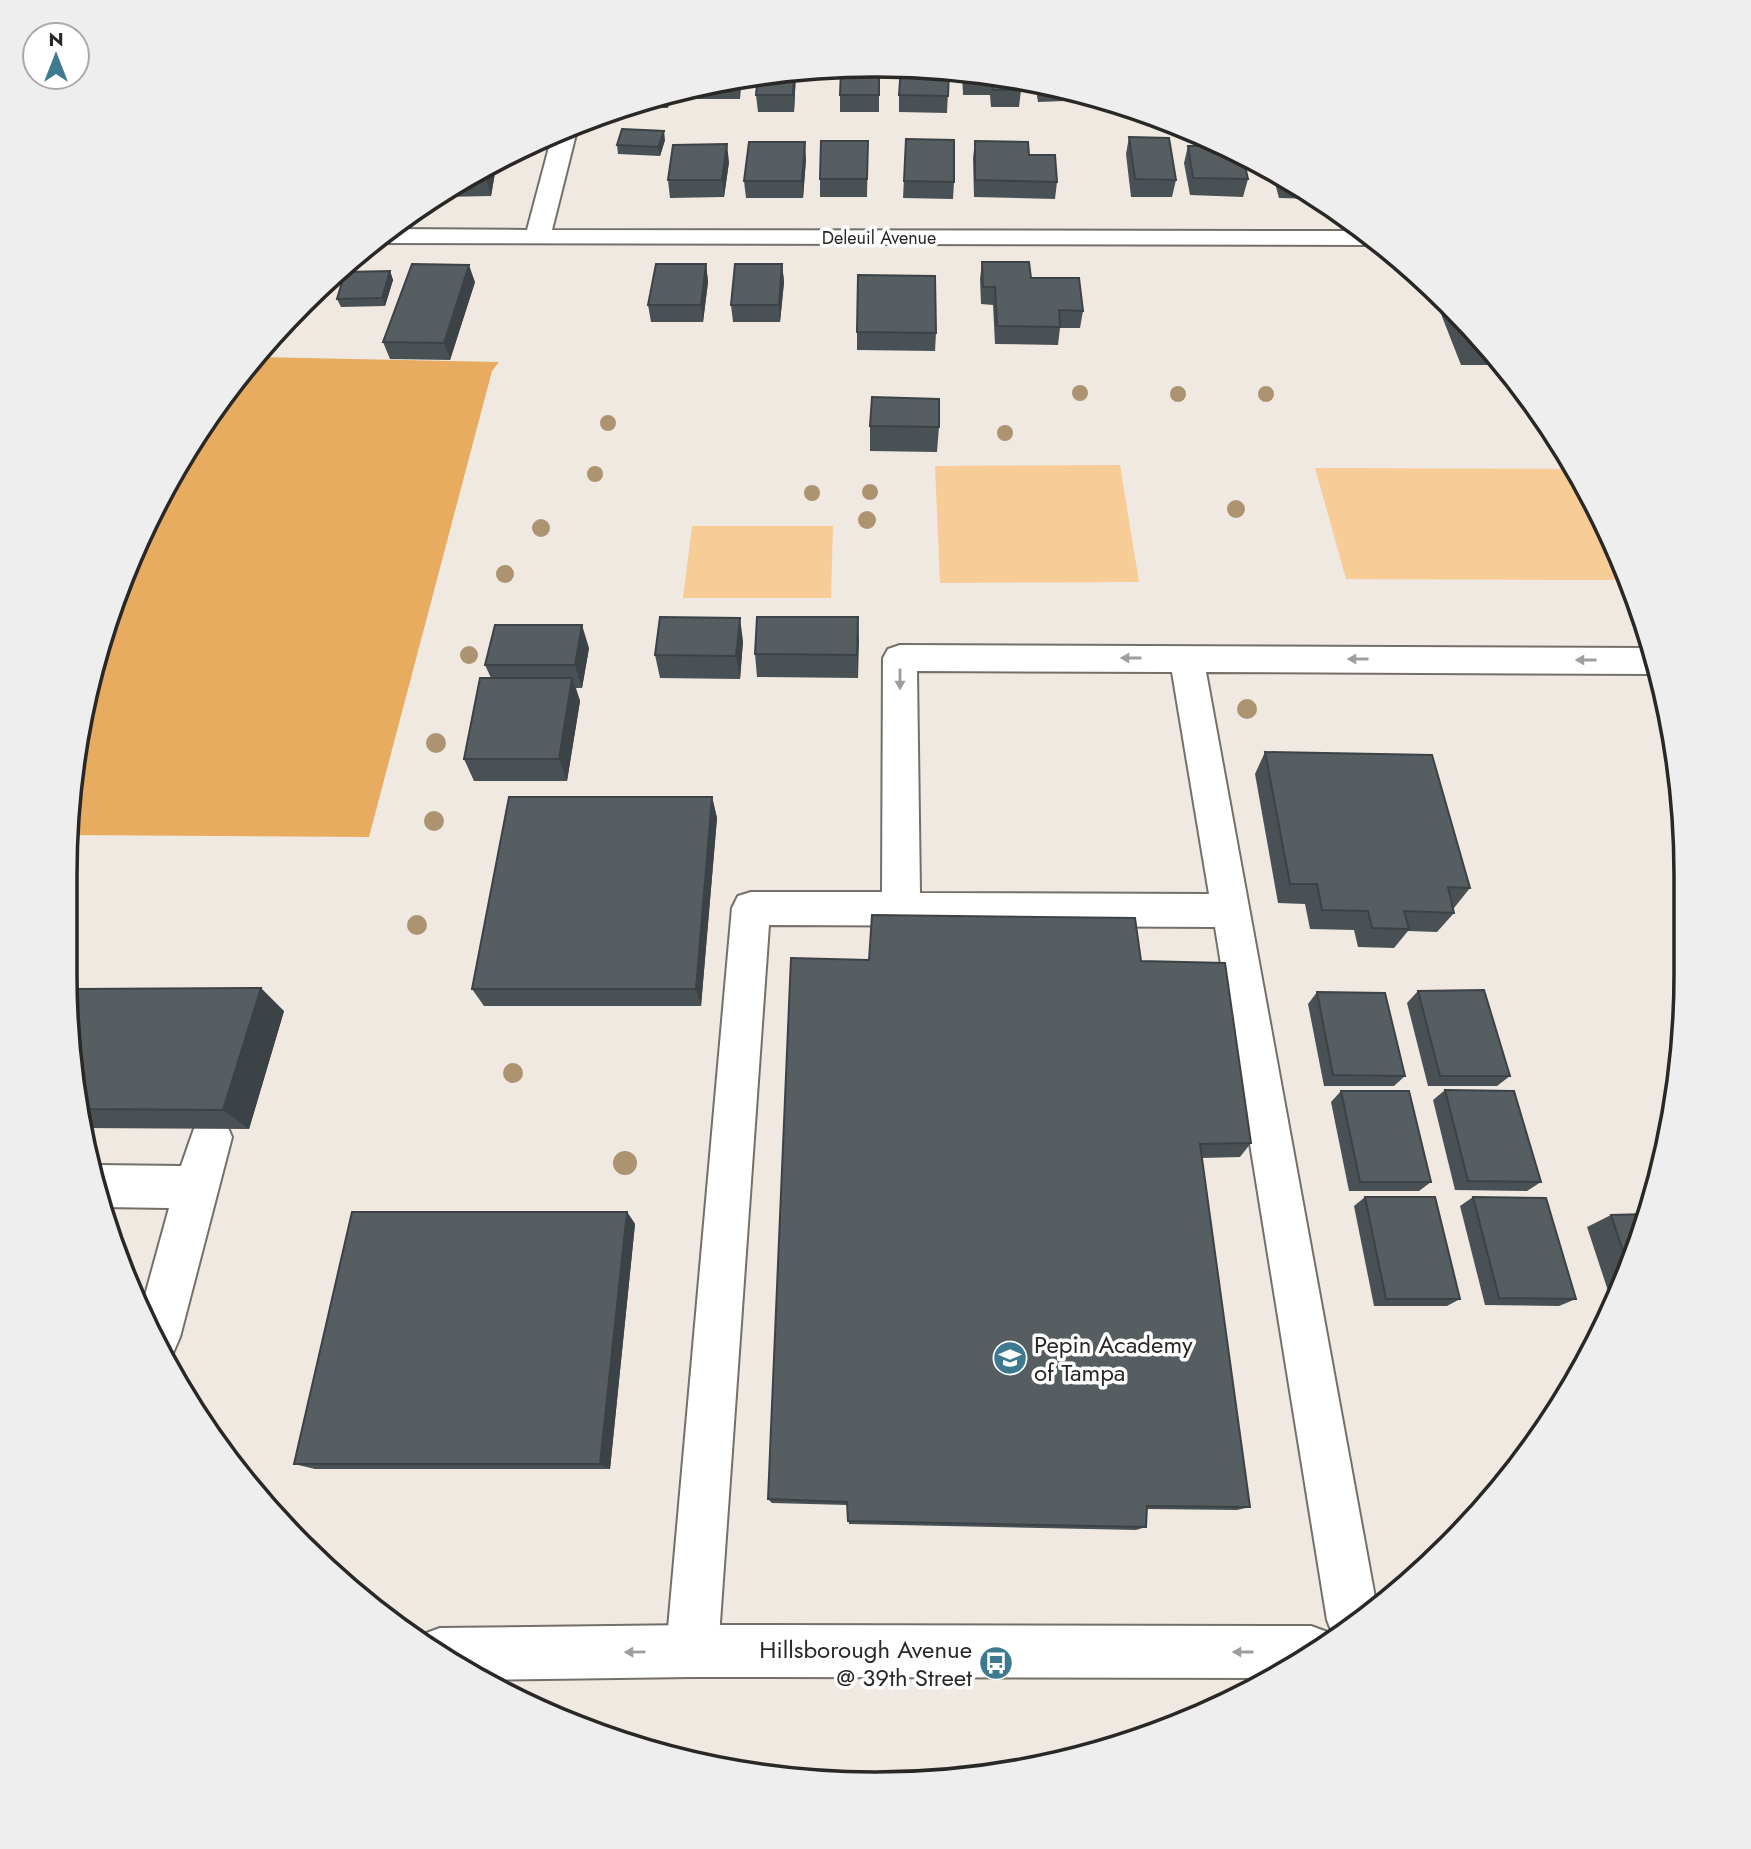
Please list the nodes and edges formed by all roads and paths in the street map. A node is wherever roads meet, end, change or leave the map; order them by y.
1 (562, 141) edge
2 (396, 237) edge
3 (538, 237) junction
4 (1358, 239) edge
5 (1187, 659) junction
6 (1644, 660) edge
7 (901, 909) junction
8 (1231, 911) junction
9 (211, 1137) edge
10 (106, 1186) edge
11 (197, 1187) junction
12 (159, 1328) edge
13 (1352, 1614) edge
14 (692, 1651) junction
15 (1295, 1652) edge
16 (462, 1656) edge

1 - 3 street
2 - 3 street, Deleuil Avenue
3 - 4 street, Deleuil Avenue
6 -> 5 street
5 -> 7 street
5 - 8 street
7 - 8 street
7 - 14 street
8 - 13 street
9 - 11 street
10 - 11 street
11 - 12 street
15 -> 14 street
14 -> 16 street

